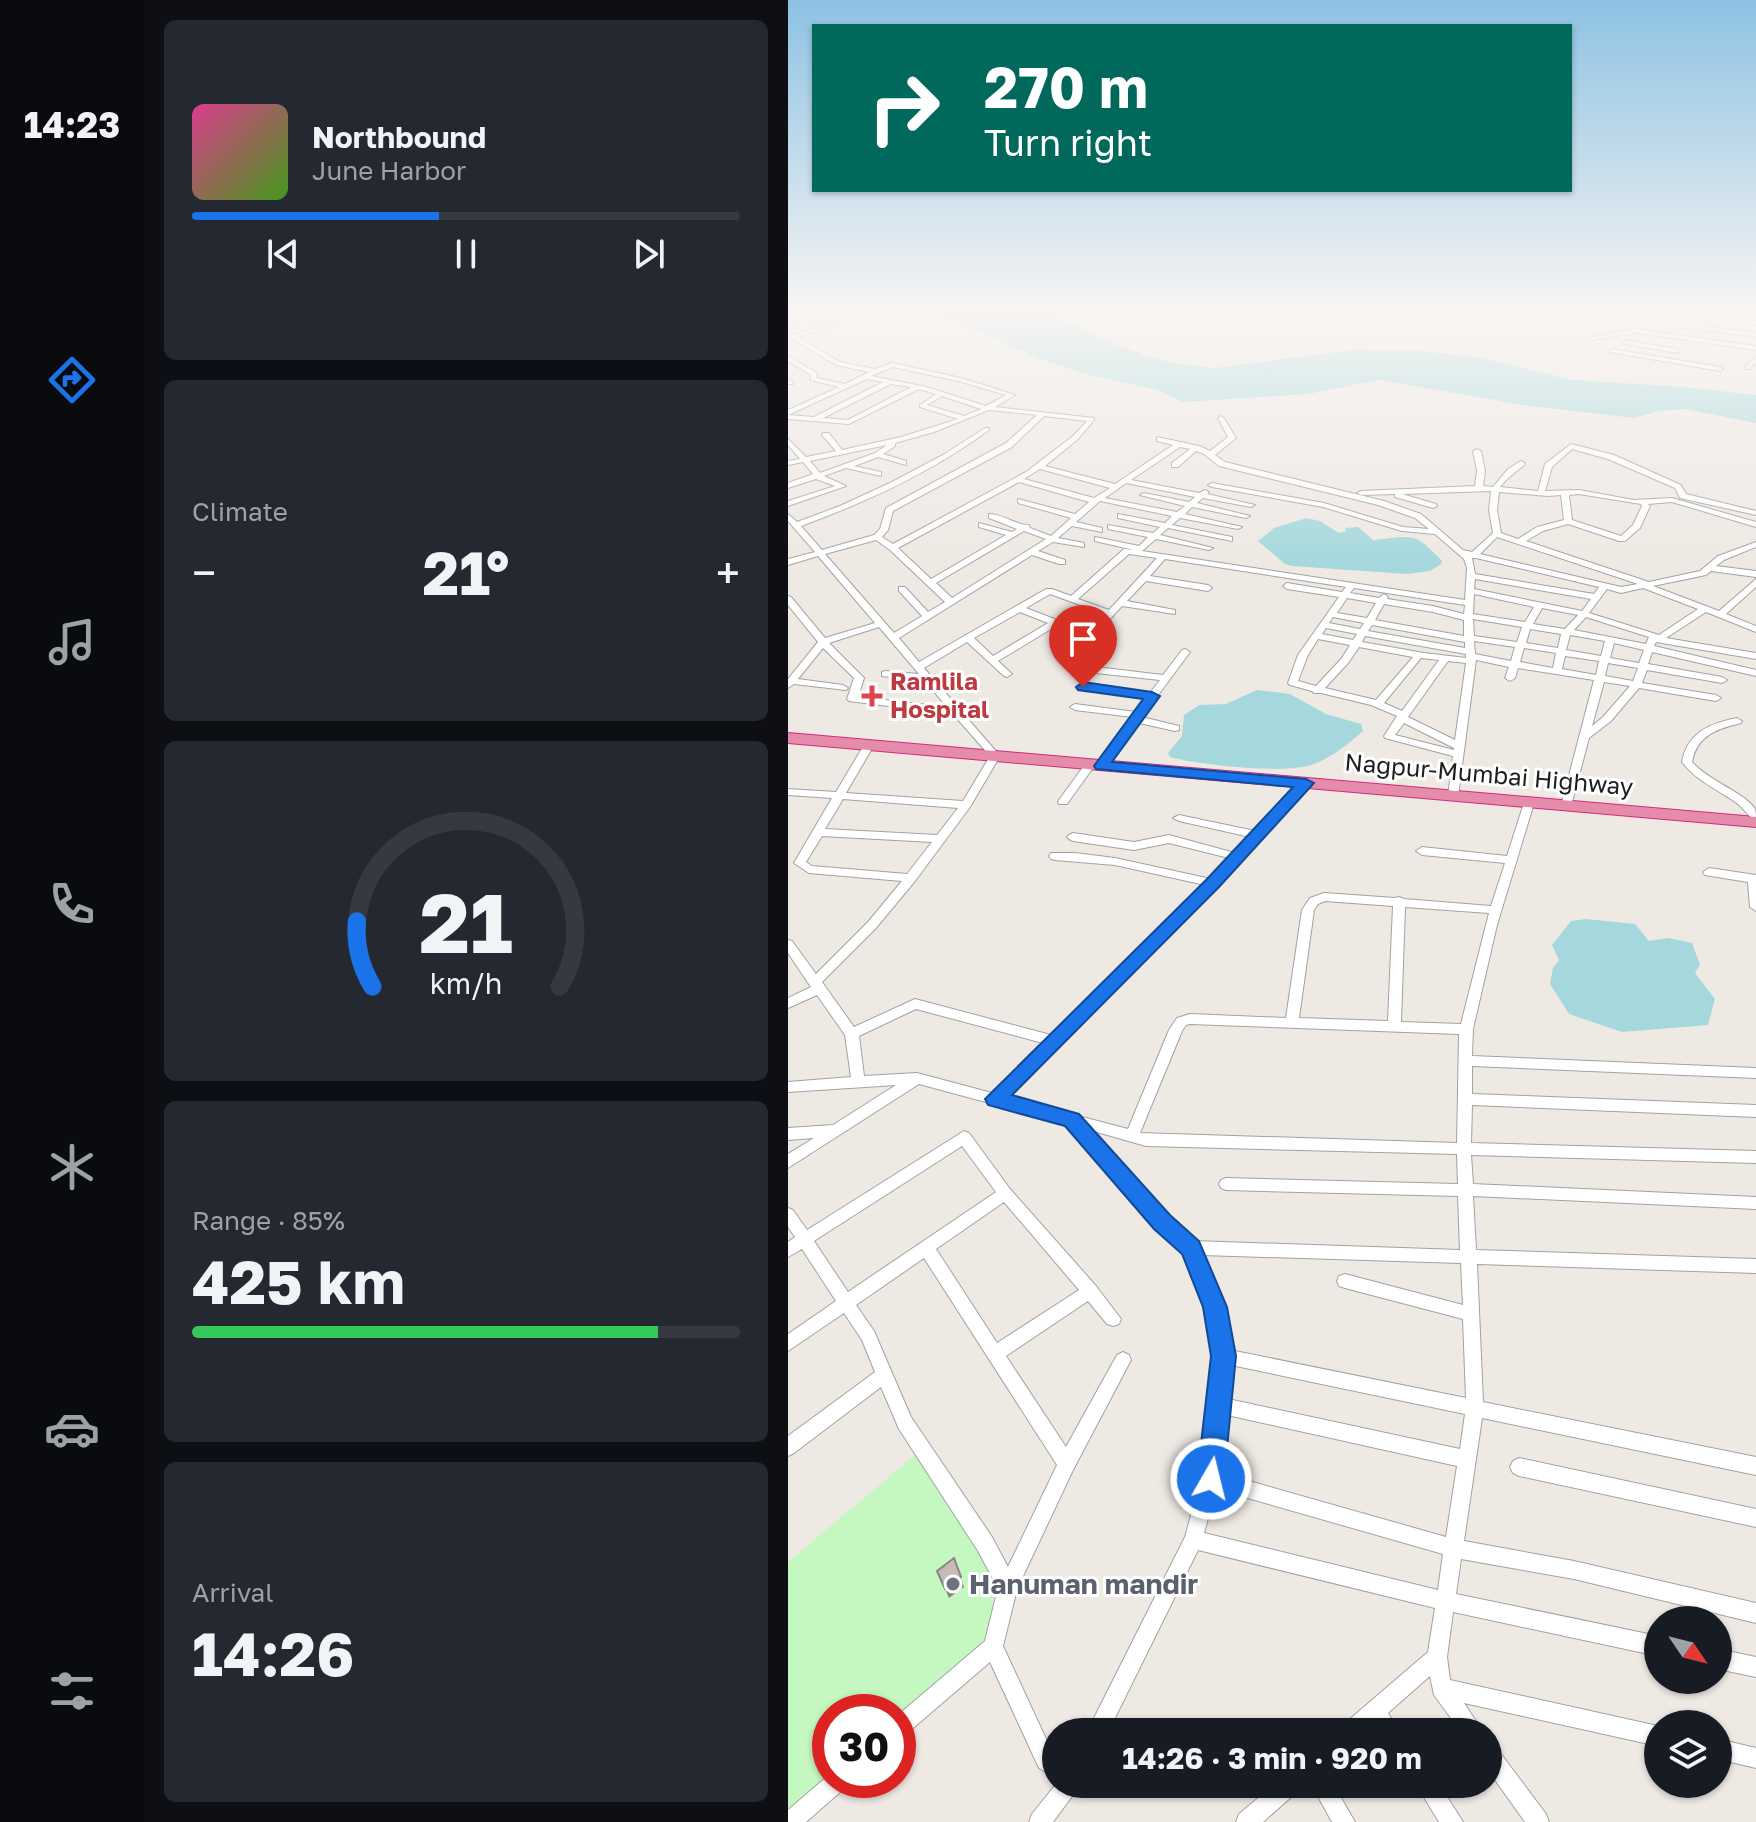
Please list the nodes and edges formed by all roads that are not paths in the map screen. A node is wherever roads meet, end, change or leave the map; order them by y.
1 (826, 395) edge
2 (863, 395) edge
3 (901, 395) edge
4 (938, 395) edge
5 (947, 395) edge
6 (1010, 395) edge
7 (986, 408) junction
8 (1043, 413) junction
9 (788, 415) edge
10 (963, 418) junction
11 (1221, 418) dead end
12 (813, 420) junction
13 (987, 429) dead end
14 (826, 435) dead end
15 (1160, 439) dead end
16 (898, 440) junction
17 (788, 441) edge
18 (1179, 444) junction
19 (964, 447) junction
20 (1196, 448) junction
21 (1477, 451) dead end
22 (996, 452) junction
23 (841, 453) junction
24 (878, 455) junction
25 (1210, 455) junction
26 (803, 460) junction
27 (936, 461) junction
28 (788, 463) edge
29 (903, 463) dead end
30 (1521, 463) dead end
31 (1175, 465) dead end
32 (846, 466) junction
33 (1038, 466) junction
34 (967, 470) junction
35 (878, 474) dead end
36 (817, 476) junction
37 (1271, 477) junction
38 (1220, 478) dead end
39 (1015, 479) junction
40 (1125, 481) junction
41 (1212, 485) junction
42 (788, 486) edge
43 (886, 486) junction
44 (1116, 487) junction
45 (1479, 488) junction
46 (1494, 489) junction
47 (1389, 492) junction
48 (1541, 493) junction
49 (1565, 493) junction
50 (1261, 494) junction
51 (1346, 494) junction
52 (1144, 495) dead end
53 (1201, 495) junction
54 (918, 496) junction
55 (1097, 500) junction
56 (1021, 501) dead end
57 (1643, 501) junction
58 (788, 504) edge
59 (1189, 505) junction
60 (1251, 505) dead end
61 (1387, 505) junction
62 (1433, 506) dead end
63 (1756, 513) edge
64 (992, 516) dead end
65 (1121, 516) dead end
66 (1177, 516) junction
67 (1246, 516) dead end
68 (1364, 518) junction
69 (792, 520) edge
70 (1074, 520) junction
71 (1568, 521) junction
72 (982, 525) dead end
73 (1756, 525) edge
74 (1166, 526) junction
75 (1026, 527) junction
76 (1111, 527) dead end
77 (1238, 527) dead end
78 (1496, 531) junction
79 (1435, 532) junction
80 (1013, 535) junction
81 (1154, 536) junction
82 (877, 537) junction
83 (1052, 539) junction
84 (1229, 539) dead end
85 (1523, 539) junction
86 (1756, 544) edge
87 (1081, 545) dead end
88 (893, 547) junction
89 (1209, 548) dead end
90 (1137, 551) junction
91 (1031, 552) junction
92 (820, 554) junction
93 (1162, 558) junction
94 (1472, 558) junction
95 (788, 562) edge
96 (1062, 562) dead end
97 (1710, 568) junction
98 (1756, 574) edge
99 (1471, 576) junction
100 (1144, 578) junction
101 (1756, 582) edge
102 (930, 583) junction
103 (1352, 584) junction
104 (1287, 586) dead end
105 (1648, 586) junction
106 (1604, 587) junction
107 (1208, 588) dead end
108 (902, 589) dead end
109 (1387, 590) junction
110 (1470, 591) junction
111 (1343, 595) junction
112 (1595, 597) junction
113 (788, 599) edge
114 (1072, 600) junction
115 (1382, 601) junction
116 (951, 602) junction
117 (1120, 603) junction
118 (1469, 603) junction
119 (1539, 605) junction
120 (1018, 608) junction
121 (1705, 609) junction
122 (1172, 612) dead end
123 (1110, 613) junction
124 (1330, 614) junction
125 (1584, 614) junction
126 (1720, 615) junction
127 (927, 616) junction
128 (1468, 617) junction
129 (1370, 622) junction
130 (1055, 623) junction
131 (881, 624) junction
132 (1323, 625) junction
133 (1526, 628) junction
134 (1756, 629) edge
135 (1363, 633) junction
136 (1566, 633) junction
137 (1089, 636) junction
138 (1315, 636) junction
139 (893, 638) junction
140 (968, 638) junction
141 (1660, 638) junction
142 (1469, 639) junction
143 (1610, 639) junction
144 (823, 642) junction
145 (1356, 644) junction
146 (1520, 646) junction
147 (1647, 648) junction
148 (1185, 652) dead end
149 (1562, 652) junction
150 (1074, 653) dead end
151 (1419, 655) junction
152 (1756, 656) edge
153 (1471, 657) junction
154 (1605, 658) junction
155 (1445, 659) junction
156 (993, 660) junction
157 (1514, 664) junction
158 (1641, 665) junction
159 (918, 667) junction
160 (1096, 670) dead end
161 (1557, 670) junction
162 (1756, 673) edge
163 (885, 674) dead end
164 (1007, 674) dead end
165 (1600, 677) junction
166 (927, 678) junction
167 (1166, 678) junction
168 (1510, 678) dead end
169 (1722, 680) dead end
170 (790, 683) edge
171 (1637, 684) junction
172 (1083, 687) dead end
173 (843, 688) dead end
174 (1317, 691) junction
175 (1152, 696) junction
176 (1716, 698) dead end
177 (1378, 704) junction
178 (1075, 707) dead end
179 (956, 711) junction
180 (1403, 716) junction
181 (1137, 717) junction
182 (1737, 721) dead end
183 (1175, 728) dead end
184 (1584, 737) junction
185 (788, 738) edge
186 (869, 745) junction
187 (1459, 750) junction
188 (995, 756) junction
189 (1096, 765) junction
190 (1306, 783) junction
191 (788, 792) edge
192 (839, 796) junction
193 (1453, 796) junction
194 (1063, 802) dead end
195 (1529, 803) junction
196 (966, 805) junction
197 (1566, 806) junction
198 (1179, 818) dead end
199 (1756, 820) edge
200 (818, 832) junction
201 (1259, 835) junction
202 (1073, 837) dead end
203 (939, 839) junction
204 (1422, 851) dead end
205 (1055, 856) dead end
206 (1238, 857) junction
207 (1512, 860) junction
208 (1709, 872) dead end
209 (911, 878) junction
210 (1755, 879) edge
211 (1213, 883) junction
212 (1399, 901) junction
213 (1756, 907) edge
214 (1497, 910) junction
215 (788, 944) edge
216 (816, 986) junction
217 (788, 1003) edge
218 (1292, 1021) junction
219 (1394, 1024) junction
220 (1466, 1029) junction
221 (852, 1034) junction
222 (1054, 1041) junction
223 (1466, 1061) junction
224 (1756, 1073) edge
225 (917, 1078) junction
226 (858, 1082) junction
227 (788, 1087) edge
228 (995, 1099) junction
229 (1465, 1099) junction
230 (1756, 1111) edge
231 (1072, 1120) junction
232 (836, 1130) junction
233 (788, 1134) edge
234 (1132, 1136) junction
235 (1464, 1151) junction
236 (1756, 1157) edge
237 (788, 1162) edge
238 (1226, 1184) dead end
239 (1466, 1190) junction
240 (1005, 1193) junction
241 (1756, 1203) edge
242 (788, 1214) edge
243 (805, 1239) junction
244 (926, 1248) junction
245 (1191, 1248) junction
246 (788, 1250) edge
247 (1468, 1255) junction
248 (1756, 1266) edge
249 (1345, 1281) dead end
250 (1090, 1291) junction
251 (845, 1304) junction
252 (1471, 1314) junction
253 (1113, 1319) dead end
254 (788, 1343) edge
255 (995, 1354) junction
256 (1223, 1356) junction
257 (1123, 1360) dead end
258 (883, 1376) junction
259 (1219, 1405) junction
260 (1475, 1408) junction
261 (788, 1447) edge
262 (1467, 1459) junction
263 (1067, 1464) junction
264 (1756, 1466) edge
265 (1519, 1467) dead end
266 (1211, 1479) junction
267 (1756, 1518) edge
268 (1193, 1540) junction
269 (1454, 1548) junction
270 (1008, 1587) junction
271 (1446, 1601) junction
272 (1756, 1613) edge
273 (1644, 1643) edge
274 (993, 1647) junction
275 (1437, 1657) junction
276 (1732, 1662) edge
277 (1756, 1667) edge
278 (1441, 1688) junction
279 (1374, 1711) junction
280 (916, 1713) edge
281 (1104, 1718) edge
282 (1366, 1718) edge
283 (1379, 1718) edge
284 (1463, 1718) edge
285 (1644, 1733) edge
286 (1042, 1752) edge
287 (1732, 1752) edge
288 (1756, 1758) edge
289 (1502, 1772) edge
290 (818, 1798) edge
291 (1058, 1798) edge
292 (1275, 1798) edge
293 (1329, 1798) edge
294 (1436, 1798) edge
295 (790, 1822) edge
296 (1040, 1822) edge
297 (1247, 1822) edge
298 (1344, 1822) edge
299 (1452, 1822) edge
300 (1538, 1822) edge

1 - 9 street
2 - 12 street
3 - 12 street
4 - 10 street
5 - 7 street
6 - 7 street
7 - 8 street
7 - 10 street
8 - 22 street
8 - 33 street
9 - 12 street
10 - 16 street
11 - 25 street
13 - 19 street
14 - 23 street
15 - 18 street
16 - 23 street
16 - 24 street
17 - 26 street
18 - 20 street
18 - 40 street
19 - 22 street
19 - 27 street
20 - 25 street
20 - 31 street
21 - 45 street
22 - 34 street
23 - 26 street
24 - 29 street
24 - 32 street
25 - 37 street
26 - 28 street
26 - 36 street
27 - 34 street
27 - 43 street
30 - 46 street
32 - 35 street
32 - 36 street
33 - 39 street
33 - 44 street
34 - 54 street
36 - 42 street
36 - 58 street
37 - 50 street
37 - 51 street
38 - 41 street
39 - 55 street
39 - 88 street
40 - 44 street
40 - 53 street
41 - 50 street
41 - 53 street
43 - 54 street
43 - 69 street
44 - 55 street
45 - 46 street
45 - 47 street
46 - 48 street
46 - 78 street
47 - 51 street
47 - 62 street
48 - 49 street
48 - 63 street
49 - 57 street
49 - 71 street
50 - 68 street
51 - 61 street
52 - 59 street
53 - 59 street
53 - 60 street
54 - 82 street
55 - 66 street
55 - 70 street
56 - 70 street
57 - 71 street
57 - 73 street
59 - 66 street
59 - 67 street
61 - 68 street
61 - 79 street
64 - 75 street
65 - 74 street
66 - 74 street
66 - 77 street
68 - 79 street
69 - 92 street
70 - 83 street
70 - 90 street
71 - 85 street
72 - 80 street
74 - 81 street
74 - 84 street
75 - 80 street
75 - 83 street
76 - 81 street
78 - 85 street
78 - 94 street
79 - 94 street
80 - 102 street
81 - 89 street
81 - 90 street
82 - 88 street
82 - 92 street
83 - 87 street
83 - 91 street
85 - 105 street
86 - 97 street
88 - 102 street
90 - 93 street
90 - 114 street
91 - 96 street
91 - 116 street
92 - 95 street
92 - 131 street
93 - 100 street
93 - 103 street
94 - 99 street
94 - 106 street
97 - 98 street
97 - 105 street
99 - 110 street
99 - 112 street
100 - 107 street
100 - 117 street
101 - 126 street
102 - 116 street
103 - 109 street
103 - 111 street
104 - 111 street
105 - 106 street
105 - 121 street
106 - 112 street
108 - 127 street
109 - 115 street
109 - 118 street
110 - 118 street
110 - 119 street
111 - 115 street
111 - 124 street
112 - 125 street
113 - 144 street
114 - 120 street
114 - 123 street
115 - 128 street
115 - 129 street
116 - 127 street
117 - 122 street
117 - 123 street
118 - 128 street
119 - 125 street
119 - 133 street
120 - 130 street
120 - 140 street
121 - 126 street
121 - 141 street
123 - 137 street
124 - 129 street
124 - 132 street
125 - 136 street
125 - 141 street
126 - 134 street
127 - 139 street
128 - 133 street
128 - 142 street
129 - 135 street
129 - 142 street
130 - 137 street
130 - 156 street
131 - 139 street
131 - 144 street
132 - 135 street
132 - 138 street
133 - 136 street
133 - 146 street
135 - 145 street
135 - 153 street
136 - 143 street
136 - 149 street
137 - 150 street
138 - 145 street
138 - 174 street
139 - 159 street
140 - 156 street
140 - 159 street
141 - 147 street
141 - 152 street
142 - 146 street
142 - 153 street
143 - 147 street
143 - 154 street
144 - 170 street
144 - 179 street
145 - 151 street
145 - 174 street
146 - 149 street
146 - 157 street
147 - 158 street
147 - 162 street
148 - 167 street
149 - 154 street
149 - 161 street
151 - 155 street
151 - 177 street
153 - 155 street
153 - 157 street
153 - 187 street
154 - 158 street
154 - 165 street
155 - 180 street
156 - 164 street
157 - 161 street
157 - 168 street
158 - 169 street
158 - 171 street
159 - 166 street
160 - 167 street
161 - 165 street
163 - 166 street
165 - 171 street
165 - 184 street
166 - 179 street
167 - 175 street
170 - 173 street
171 - 176 street
171 - 184 street
172 - 175 street
174 - 177 street
175 - 181 street
177 - 180 street
178 - 181 street
179 - 188 street
180 - 187 street
180 - 187 street
181 - 183 street
181 - 189 street
182 - 199 street
184 - 197 street
185 - 186 highway, Nagpur-Mumbai Highway
186 - 188 highway, Nagpur-Mumbai Highway
186 - 192 street
187 - 193 street
188 - 189 highway, Nagpur-Mumbai Highway
188 - 196 street
189 - 190 highway, Nagpur-Mumbai Highway
189 - 194 street
190 - 193 highway, Nagpur-Mumbai Highway
190 - 201 street
191 - 192 street
192 - 196 street
192 - 200 street
193 - 195 highway, Nagpur-Mumbai Highway
195 - 197 highway, Nagpur-Mumbai Highway
195 - 207 street
196 - 203 street
197 - 199 highway, Nagpur-Mumbai Highway
198 - 201 street
200 - 203 street
200 - 209 street
201 - 206 street
202 - 206 street
203 - 209 street
204 - 207 street
205 - 211 street
206 - 211 street
207 - 214 street
208 - 210 street
209 - 216 street
210 - 213 street
211 - 222 street
212 - 214 street
212 - 218 street
212 - 219 street
214 - 220 street
215 - 216 street
216 - 217 street
216 - 221 street
218 - 219 street
218 - 234 street
219 - 220 street
220 - 223 street
221 - 222 street
221 - 226 street
222 - 228 street
223 - 224 street
223 - 229 street
225 - 226 street
225 - 228 street
225 - 232 street
226 - 227 street
228 - 231 street
229 - 230 street
229 - 235 street
231 - 234 street
231 - 245 street
232 - 233 street
232 - 237 street
234 - 235 street
235 - 236 street
235 - 239 street
238 - 239 street
239 - 241 street
239 - 247 street
240 - 243 street
240 - 244 street
240 - 250 street
242 - 243 street
243 - 246 street
243 - 251 street
244 - 251 street
244 - 255 street
245 - 247 street
245 - 256 street
247 - 248 street
247 - 252 street
249 - 252 street
250 - 253 street
250 - 255 street
251 - 254 street
251 - 258 street
252 - 260 street
255 - 263 street
256 - 259 street
256 - 260 street
257 - 263 street
258 - 261 street
258 - 270 street
259 - 262 street
259 - 266 street
260 - 262 street
260 - 264 street
262 - 269 street
263 - 270 street
265 - 267 street
266 - 268 street
266 - 269 street
268 - 271 street
268 - 281 street
269 - 271 street
269 - 272 street
270 - 274 street
271 - 273 street
271 - 275 street
274 - 280 street
274 - 286 street
275 - 278 street
275 - 279 street
276 - 277 street
278 - 284 street
278 - 285 street
279 - 282 street
279 - 283 street
287 - 288 street
289 - 300 street
290 - 295 street
291 - 296 street
292 - 297 street
293 - 298 street
294 - 299 street

